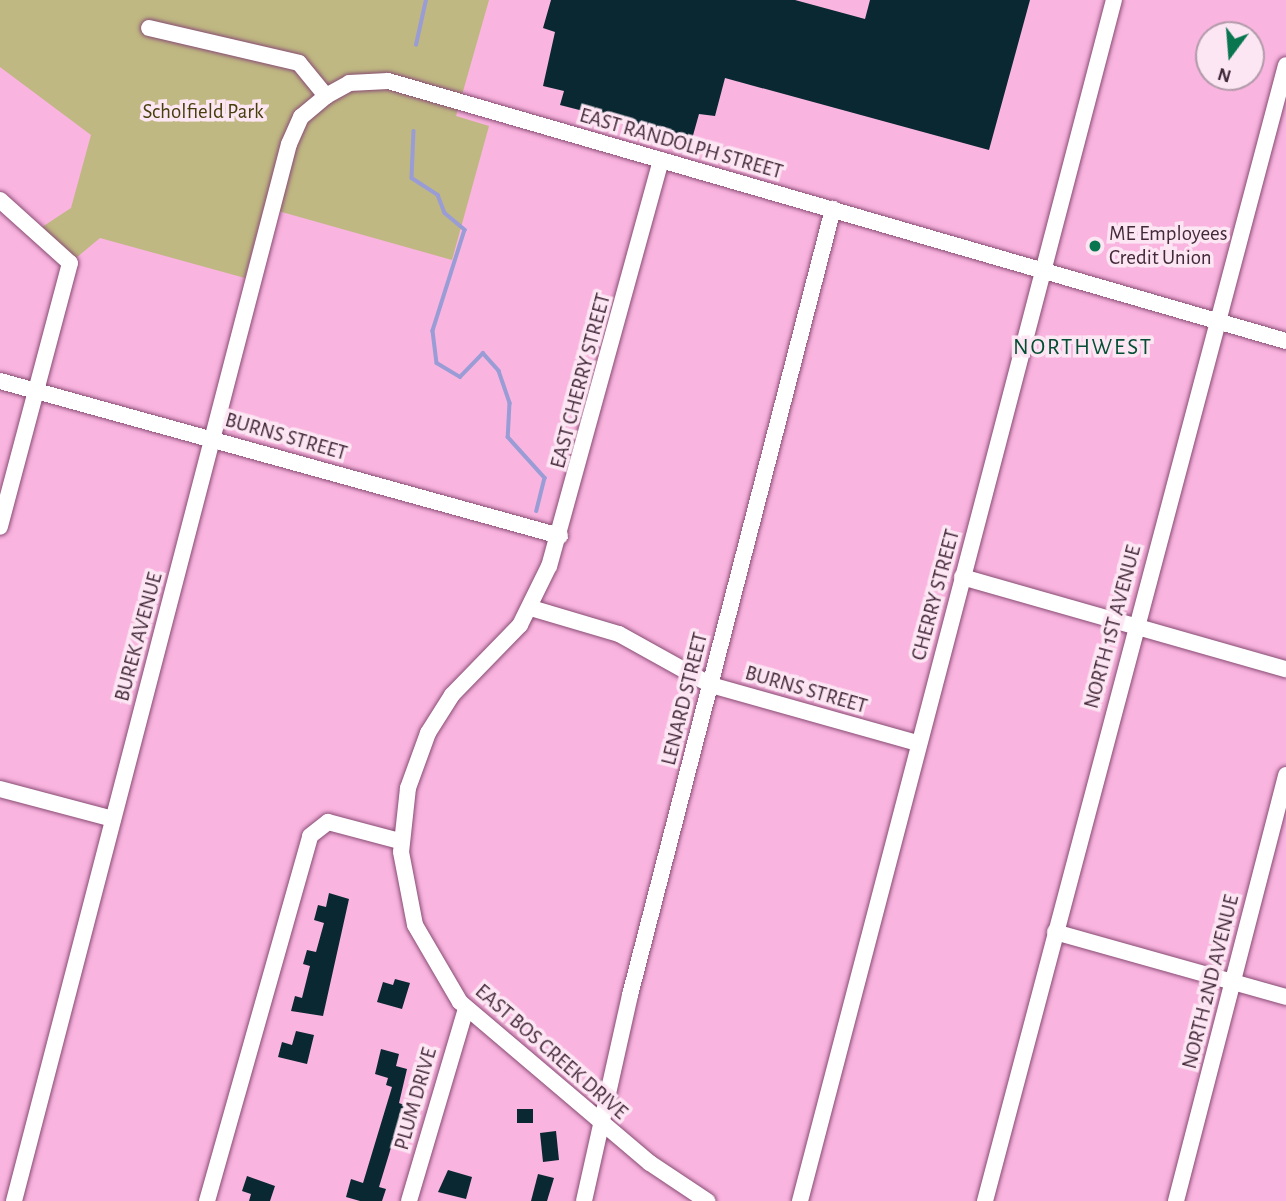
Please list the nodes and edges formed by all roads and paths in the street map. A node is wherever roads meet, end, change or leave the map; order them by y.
1 (1114, 0) edge
2 (149, 28) dead end
3 (1286, 65) edge
4 (326, 96) junction
5 (661, 160) junction
6 (0, 200) edge
7 (833, 209) junction
8 (1042, 270) junction
9 (1215, 321) junction
10 (1286, 341) edge
11 (0, 380) edge
12 (36, 390) junction
13 (212, 438) junction
14 (0, 527) edge
15 (560, 536) junction
16 (962, 577) junction
17 (531, 608) junction
18 (1136, 626) junction
19 (1286, 668) edge
20 (711, 685) junction
21 (918, 743) junction
22 (1286, 775) edge
23 (0, 789) edge
24 (113, 819) junction
25 (400, 841) junction
26 (1055, 932) junction
27 (1232, 982) junction
28 (1286, 997) edge
29 (466, 1009) junction
30 (603, 1124) junction
31 (10, 1194) edge
32 (208, 1201) edge
33 (409, 1201) edge
34 (584, 1201) edge
35 (707, 1201) edge
36 (800, 1201) edge
37 (985, 1201) edge
38 (1176, 1201) edge

1 - 8 street, CHERRY STREET
2 - 4 street
3 - 9 street, NORTH 1ST AVENUE
4 - 5 street, EAST RANDOLPH STREET
4 - 13 street, BUREK AVENUE
5 - 7 street, EAST RANDOLPH STREET
5 - 15 street, EAST CHERRY STREET
6 - 12 street
7 - 8 street, EAST RANDOLPH STREET
7 - 20 street, LENARD STREET
8 - 9 street, EAST RANDOLPH STREET
8 - 16 street, CHERRY STREET
9 - 10 street, EAST RANDOLPH STREET
9 - 18 street, NORTH 1ST AVENUE
11 - 12 street, BURNS STREET
12 - 13 street, BURNS STREET
12 - 14 street
13 - 15 street, BURNS STREET
13 - 24 street, BUREK AVENUE
15 - 17 street, EAST CHERRY STREET
16 - 18 street
16 - 21 street, CHERRY STREET
17 - 20 street, BURNS STREET
17 - 25 street, EAST BOS CREEK DRIVE
18 - 19 street
18 - 26 street, NORTH 1ST AVENUE
20 - 21 street, BURNS STREET
20 - 30 street, LENARD STREET
21 - 36 street, CHERRY STREET
22 - 27 street, NORTH 2ND AVENUE
23 - 24 street
24 - 31 street, BUREK AVENUE
25 - 29 street, EAST BOS CREEK DRIVE
25 - 32 street
26 - 27 street
26 - 37 street, NORTH 1ST AVENUE
27 - 28 street
27 - 38 street, NORTH 2ND AVENUE
29 - 30 street, EAST BOS CREEK DRIVE
29 - 33 street, PLUM DRIVE
30 - 34 street, LENARD STREET
30 - 35 street, EAST BOS CREEK DRIVE

